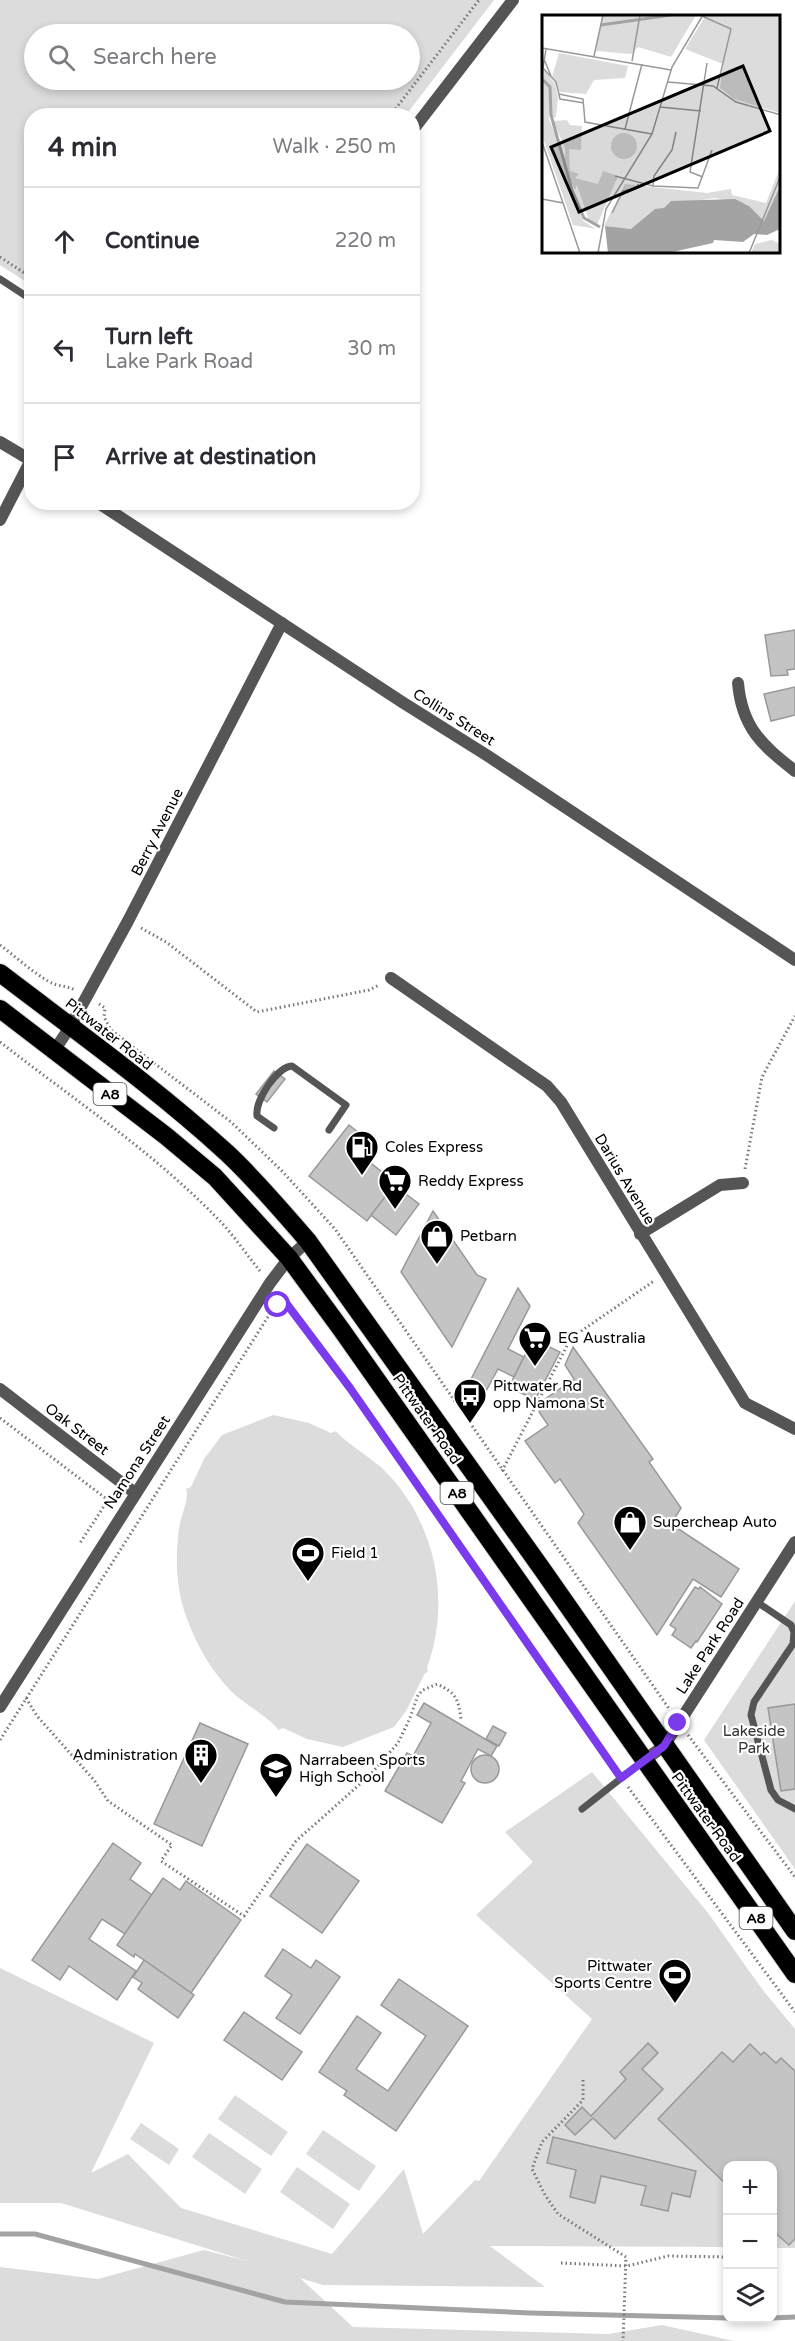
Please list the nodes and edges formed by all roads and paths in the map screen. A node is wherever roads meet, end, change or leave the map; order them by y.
1 (479, 0) edge
2 (513, 0) edge
3 (420, 77) edge
4 (410, 90) edge
5 (396, 108) edge
6 (420, 120) edge
7 (0, 257) edge
8 (24, 273) edge
9 (0, 279) edge
10 (24, 295) edge
11 (0, 442) edge
12 (24, 456) edge
13 (24, 474) edge
14 (109, 510) edge
15 (0, 520) edge
16 (282, 623) junction
17 (738, 683) dead end
18 (795, 771) edge
19 (128, 921) junction
20 (795, 960) edge
21 (0, 973) edge
22 (392, 978) joint
23 (0, 1010) edge
24 (795, 1016) edge
25 (70, 1027) junction
26 (0, 1042) edge
27 (54, 1051) junction
28 (274, 1128) dead end
29 (329, 1130) dead end
30 (743, 1183) joint
31 (640, 1234) junction
32 (308, 1241) junction
33 (289, 1258) junction
34 (665, 1274) junction
35 (270, 1283) junction
36 (286, 1303) junction
37 (0, 1389) edge
38 (0, 1418) edge
39 (795, 1429) edge
40 (502, 1471) dead end
41 (135, 1493) junction
42 (795, 1542) edge
43 (80, 1543) dead end
44 (757, 1602) junction
45 (26, 1698) junction
46 (0, 1707) edge
47 (461, 1719) dead end
48 (678, 1723) junction
49 (0, 1740) edge
50 (664, 1746) junction
51 (644, 1761) junction
52 (621, 1778) junction
53 (582, 1809) dead end
54 (795, 1809) edge
55 (795, 1877) edge
56 (795, 1931) edge
57 (795, 1974) edge
58 (795, 2012) edge
59 (583, 2080) dead end
60 (723, 2257) edge
61 (561, 2263) dead end
62 (627, 2266) junction
63 (623, 2341) edge

1 - 3 path
2 - 6 street
4 - 5 path
7 - 8 path
9 - 10 lane
11 - 12 street
13 - 15 street
14 - 16 street, Collins Street
16 - 19 street, Berry Avenue
16 - 20 street, Collins Street
17 - 18 street
19 - 22 path
19 - 25 street, Berry Avenue
21 - 25 highway, Pittwater Road / A8
22 - 31 street, Darius Avenue
23 - 27 highway, Pittwater Road / A8
24 - 30 path
25 - 27 street, Berry Avenue
25 - 32 highway, Pittwater Road / A8
26 - 35 path
27 - 33 highway, Pittwater Road / A8
28 - 29 lane
30 - 31 street
31 - 34 street, Darius Avenue
32 - 33 street, Namona Street
32 - 50 highway, Pittwater Road / A8
33 - 35 street, Namona Street
33 - 51 highway, Pittwater Road / A8
34 - 39 street, Darius Avenue
34 - 40 path
35 - 36 path
35 - 41 street, Namona Street
36 - 45 path
36 - 52 path
37 - 41 street, Oak Street
38 - 43 path
41 - 46 street, Namona Street
42 - 44 street, Lake Park Road
44 - 48 street, Lake Park Road
44 - 54 lane
45 - 47 path
45 - 49 path
48 - 50 street, Lake Park Road
48 - 55 path
50 - 51 street, Lake Park Road
50 - 56 highway, Pittwater Road / A8
51 - 52 lane
51 - 57 highway, Pittwater Road / A8
52 - 53 lane
52 - 58 path
59 - 62 path
60 - 62 path
61 - 62 path
62 - 63 path

